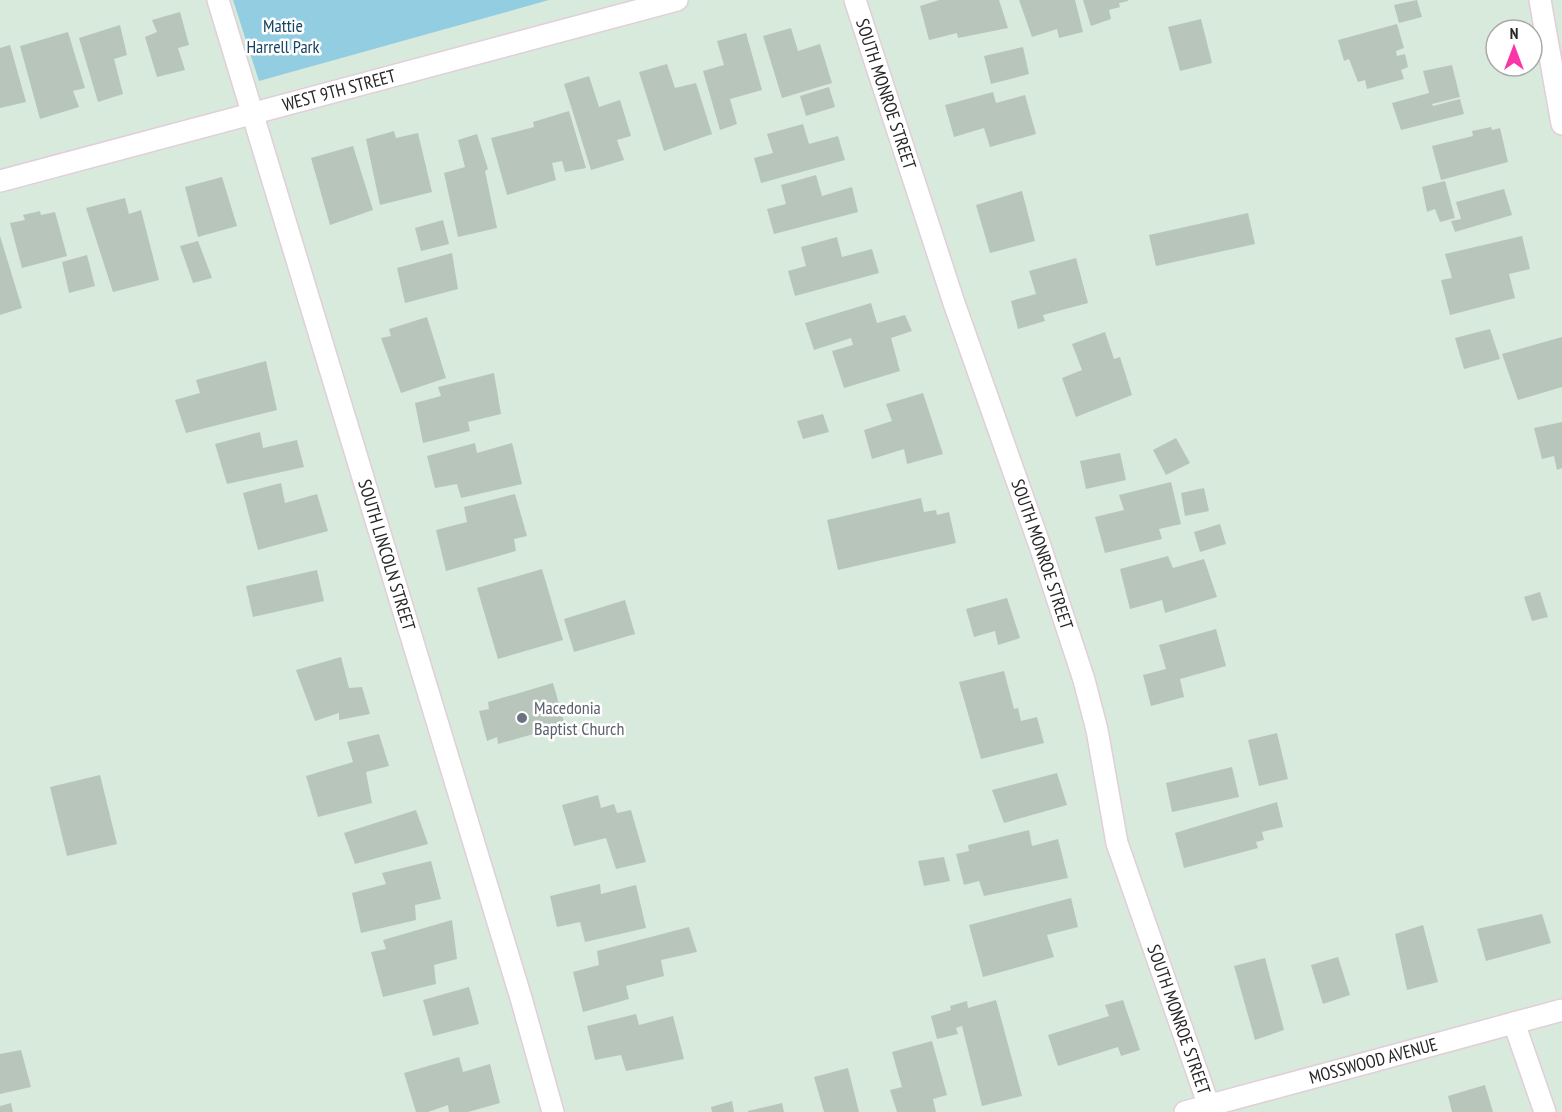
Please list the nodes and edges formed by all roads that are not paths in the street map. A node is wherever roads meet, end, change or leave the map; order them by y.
1 (218, 0) edge
2 (677, 0) edge
3 (855, 0) edge
4 (1540, 0) edge
5 (253, 113) junction
6 (1562, 124) edge
7 (0, 181) edge
8 (1562, 1010) edge
9 (1514, 1023) junction
10 (1210, 1109) edge
11 (553, 1112) edge
12 (1185, 1112) edge
13 (1545, 1112) edge

1 - 5 street, SOUTH LINCOLN STREET
2 - 5 street, WEST 9TH STREET
3 - 10 street, SOUTH MONROE STREET
4 - 6 street
5 - 7 street, WEST 9TH STREET
5 - 11 street, SOUTH LINCOLN STREET
8 - 9 street, MOSSWOOD AVENUE
9 - 10 street, MOSSWOOD AVENUE
9 - 13 street
10 - 12 street, MOSSWOOD AVENUE

